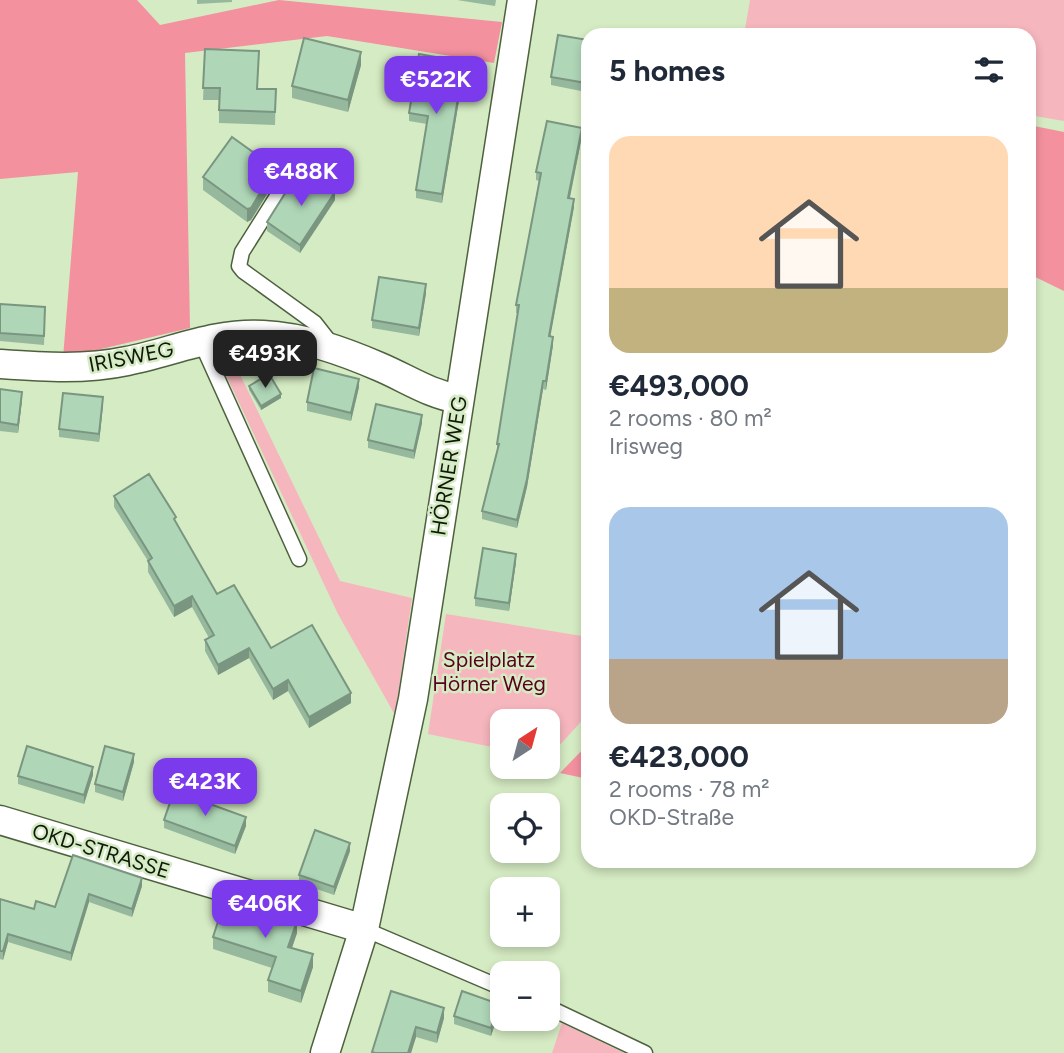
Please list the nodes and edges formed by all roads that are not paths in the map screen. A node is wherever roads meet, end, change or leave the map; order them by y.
1 (522, 0) edge
2 (286, 181) dead end
3 (201, 342) junction
4 (336, 350) junction
5 (0, 365) edge
6 (459, 399) junction
7 (299, 559) dead end
8 (0, 820) edge
9 (364, 929) junction
10 (490, 983) edge
11 (560, 1012) edge
12 (325, 1053) edge
13 (645, 1053) edge

1 - 6 street, HÖRNER WEG
2 - 4 lane
3 - 4 street, IRISWEG
3 - 5 street, IRISWEG
3 - 7 lane
4 - 6 street, IRISWEG
6 - 9 street, HÖRNER WEG
8 - 9 street, OKD-STRASSE
9 - 10 lane
9 - 12 street, HÖRNER WEG
11 - 13 lane

